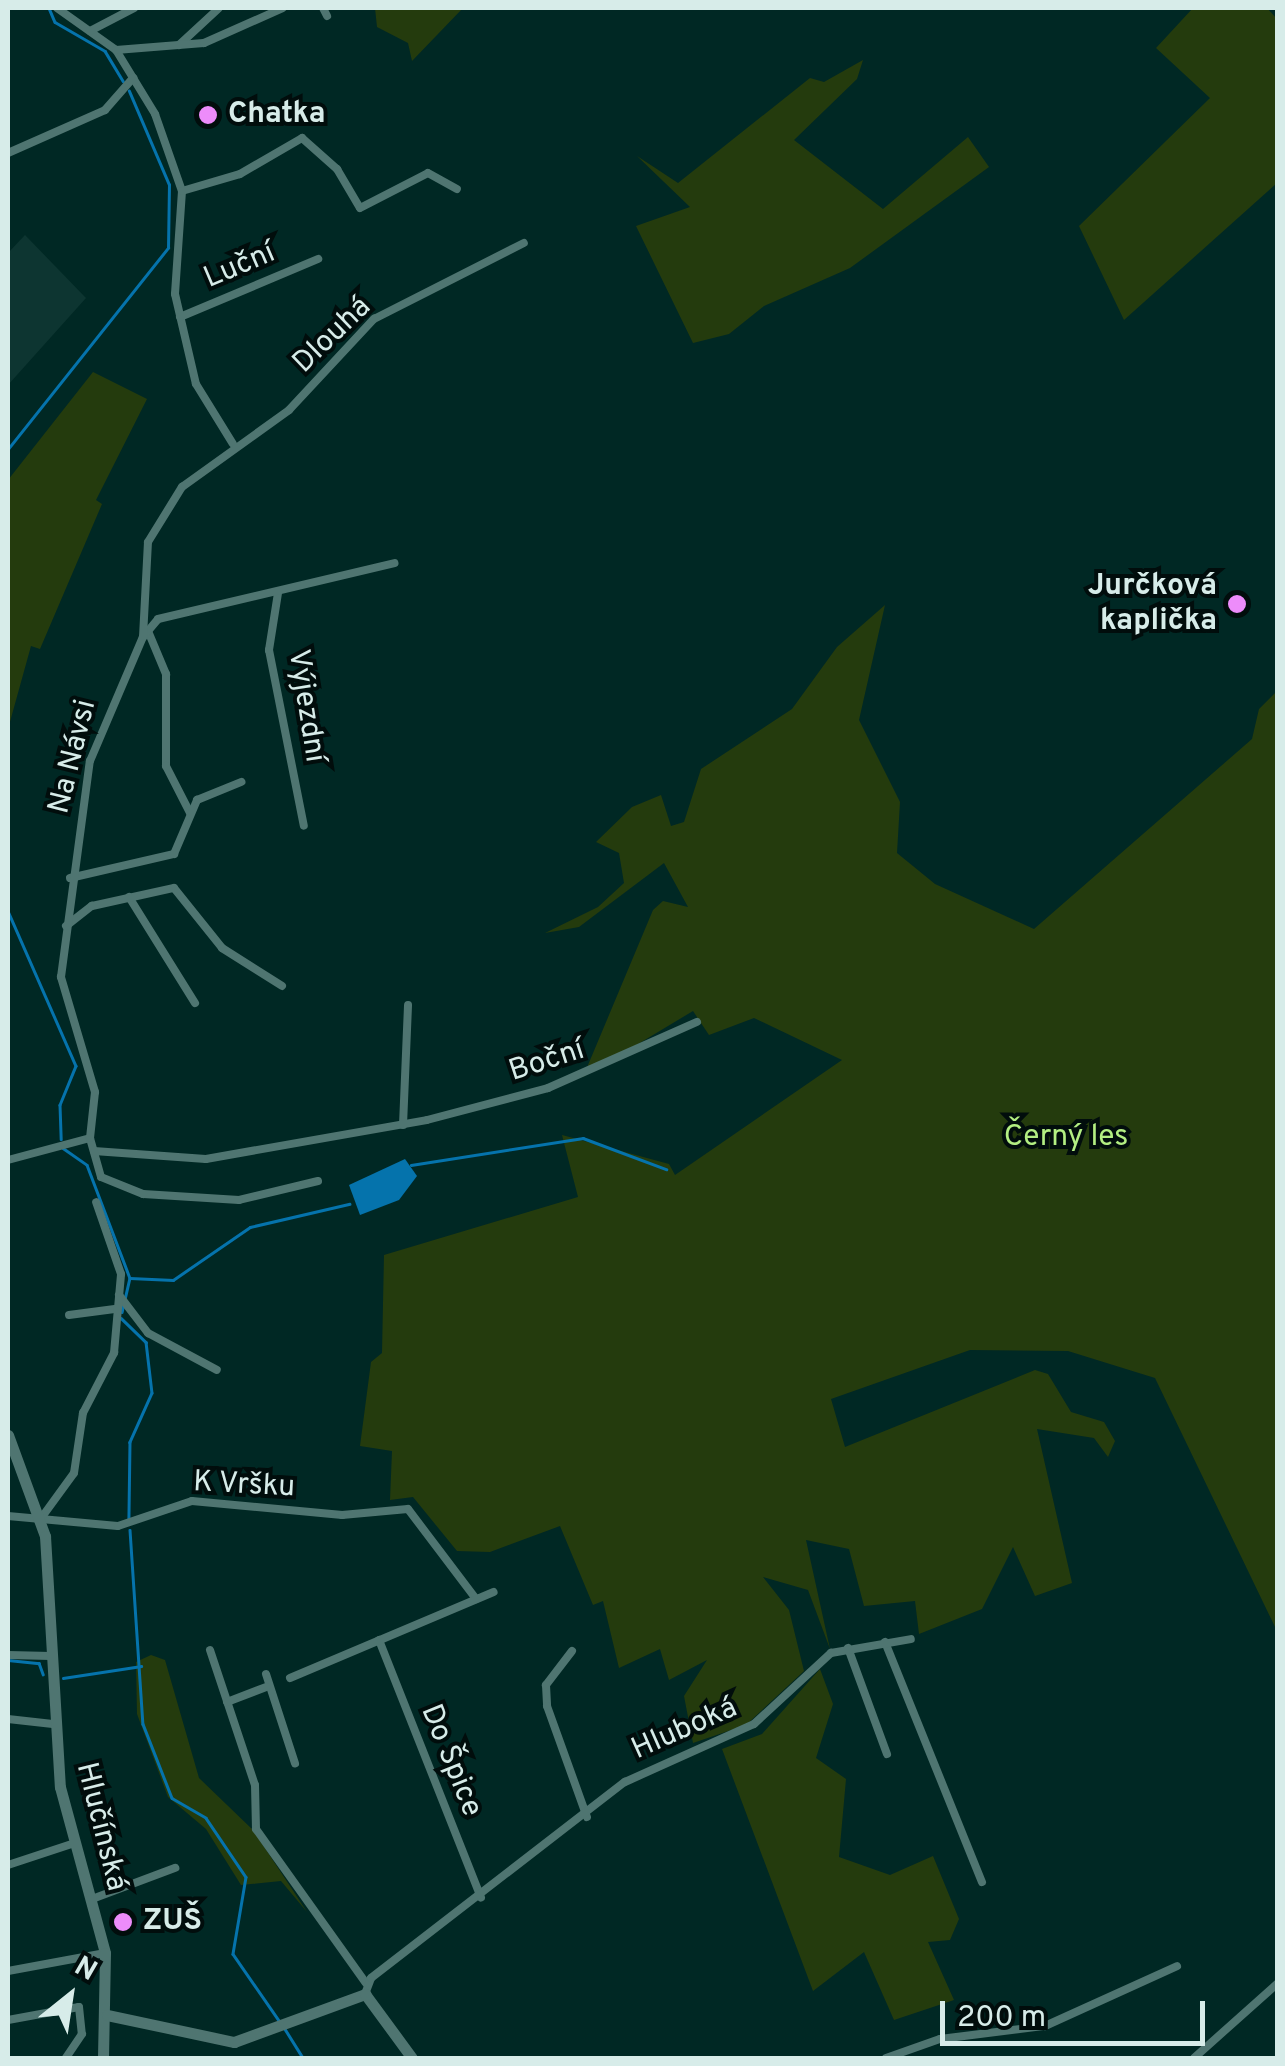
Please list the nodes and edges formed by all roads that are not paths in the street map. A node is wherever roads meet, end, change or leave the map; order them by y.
1 (58, 8) edge
2 (134, 8) edge
3 (219, 8) edge
4 (284, 8) edge
5 (90, 31) junction
6 (178, 46) junction
7 (116, 50) junction
8 (134, 78) junction
9 (8, 154) edge
10 (457, 189) dead end
11 (182, 191) junction
12 (524, 243) dead end
13 (318, 259) dead end
14 (180, 317) junction
15 (233, 444) junction
16 (394, 563) dead end
17 (278, 594) junction
18 (145, 634) junction
19 (242, 782) dead end
20 (190, 813) junction
21 (304, 826) dead end
22 (70, 878) junction
23 (129, 896) junction
24 (66, 926) junction
25 (282, 986) dead end
26 (195, 1003) dead end
27 (408, 1005) dead end
28 (427, 1020) dead end
29 (414, 1022) junction
30 (697, 1022) dead end
31 (403, 1126) junction
32 (90, 1138) junction
33 (94, 1151) junction
34 (8, 1160) edge
35 (318, 1181) dead end
36 (96, 1202) dead end
37 (123, 1301) junction
38 (115, 1310) junction
39 (69, 1315) dead end
40 (217, 1370) dead end
41 (8, 1435) edge
42 (8, 1516) edge
43 (42, 1517) junction
44 (494, 1592) dead end
45 (476, 1600) junction
46 (912, 1639) dead end
47 (379, 1640) junction
48 (884, 1642) junction
49 (848, 1648) junction
50 (210, 1650) dead end
51 (572, 1651) dead end
52 (8, 1656) edge
53 (50, 1656) junction
54 (266, 1674) dead end
55 (290, 1678) dead end
56 (266, 1686) junction
57 (227, 1702) junction
58 (8, 1718) edge
59 (53, 1724) junction
60 (887, 1754) dead end
61 (294, 1763) dead end
62 (587, 1818) junction
63 (75, 1843) junction
64 (8, 1865) edge
65 (174, 1868) dead end
66 (982, 1882) dead end
67 (481, 1898) junction
68 (92, 1899) junction
69 (105, 1952) junction
70 (1177, 1966) dead end
71 (8, 1971) edge
72 (1278, 1983) edge
73 (366, 1989) junction
74 (107, 2015) junction
75 (8, 2020) edge
76 (66, 2058) edge
77 (104, 2058) edge
78 (412, 2058) edge
79 (886, 2058) edge
80 (1194, 2058) edge

1 - 5 street
2 - 5 street
3 - 6 street
4 - 6 street
5 - 7 street
6 - 7 street
7 - 8 street
8 - 9 street
8 - 11 street
10 - 11 street
11 - 14 street
12 - 15 street, Dlouhá
13 - 14 street, Luční
14 - 15 street
15 - 18 street, Na Návsi
16 - 17 street
17 - 18 street
17 - 21 street, Výjezdní
18 - 20 street
18 - 22 street, Na Návsi
19 - 20 street
20 - 22 street
22 - 24 street, Na Návsi
23 - 24 street
23 - 25 street
23 - 26 street
24 - 32 street, Na Návsi
27 - 29 street
28 - 29 street
29 - 31 street
30 - 31 street, Boční
31 - 33 street, Boční
32 - 33 street, Na Návsi
32 - 34 street
33 - 35 street, Na Návsi
36 - 37 street
37 - 38 street
37 - 40 street
38 - 39 street
38 - 43 street
41 - 43 street, Hlučínská
42 - 43 street, K Vršku
43 - 45 street, K Vršku
43 - 53 street, Hlučínská
44 - 45 street
45 - 47 street
46 - 48 street, Hluboká
47 - 55 street
47 - 67 street, Do Špice
48 - 49 street, Hluboká
48 - 66 street
49 - 60 street
49 - 62 street, Hluboká
50 - 57 street
51 - 62 street
52 - 53 street
53 - 59 street, Hlučínská
54 - 56 street
56 - 57 street
56 - 61 street
57 - 73 street
58 - 59 street
59 - 63 street, Hlučínská
62 - 67 street, Hluboká
63 - 64 street
63 - 68 street, Hlučínská
65 - 68 street
67 - 73 street, Hluboká
68 - 69 street, Hlučínská
69 - 71 street
69 - 74 street, Hlučínská
70 - 79 street
72 - 80 street
73 - 74 street
73 - 78 street
74 - 77 street, Hlučínská
75 - 76 street

